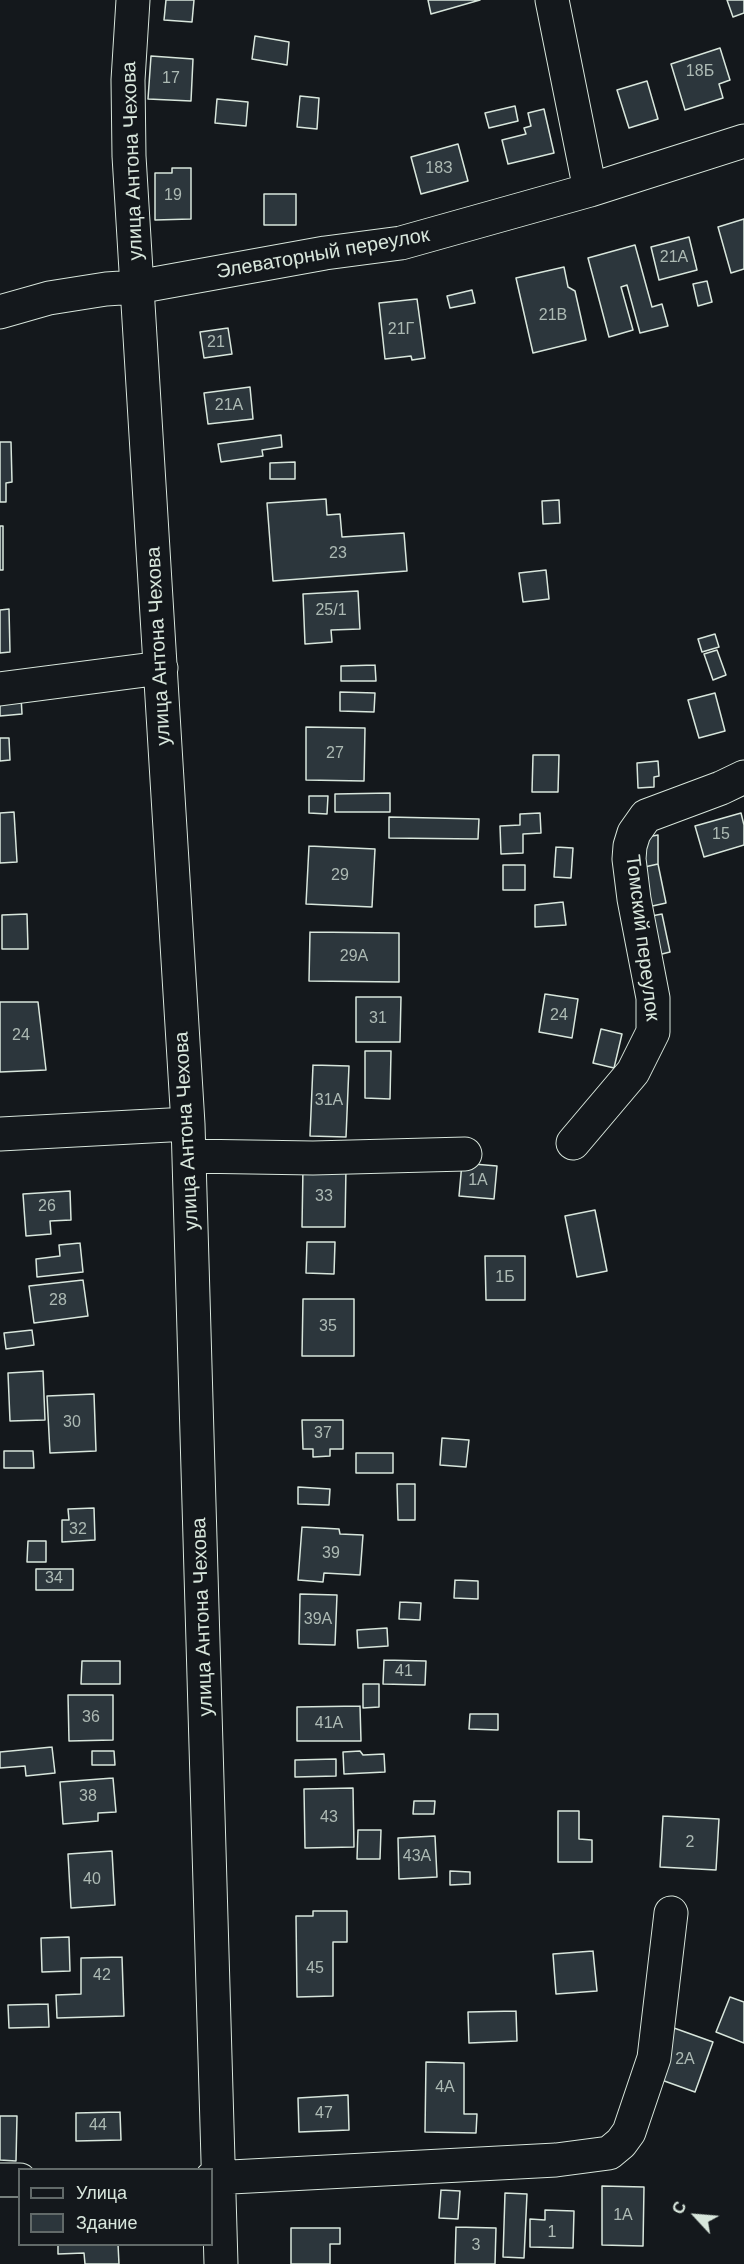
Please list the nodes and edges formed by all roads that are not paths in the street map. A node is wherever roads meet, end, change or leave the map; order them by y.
1 (132, 0) edge
2 (552, 0) edge
3 (744, 141) edge
4 (590, 190) junction
5 (137, 287) junction
6 (0, 312) edge
7 (160, 668) junction
8 (0, 689) edge
9 (744, 777) edge
10 (188, 1124) junction
11 (0, 1134) edge
12 (573, 1143) dead end
13 (465, 1154) dead end
14 (189, 1156) junction
15 (671, 1913) dead end
16 (215, 2178) edge
17 (0, 2180) edge
18 (18, 2180) edge
19 (221, 2264) edge

1 - 5 street, улица Антона Чехова
2 - 4 street
3 - 4 street, Элеваторный переулок
4 - 5 street, Элеваторный переулок
5 - 6 street, Элеваторный переулок
5 - 7 street, улица Антона Чехова
7 - 8 street
7 - 10 street, улица Антона Чехова
9 - 12 street, Томский переулок
10 - 11 street
10 - 14 street, улица Антона Чехова
13 - 14 street
14 - 16 street, улица Антона Чехова
15 - 16 street
16 - 19 street, улица Антона Чехова
17 - 18 street

